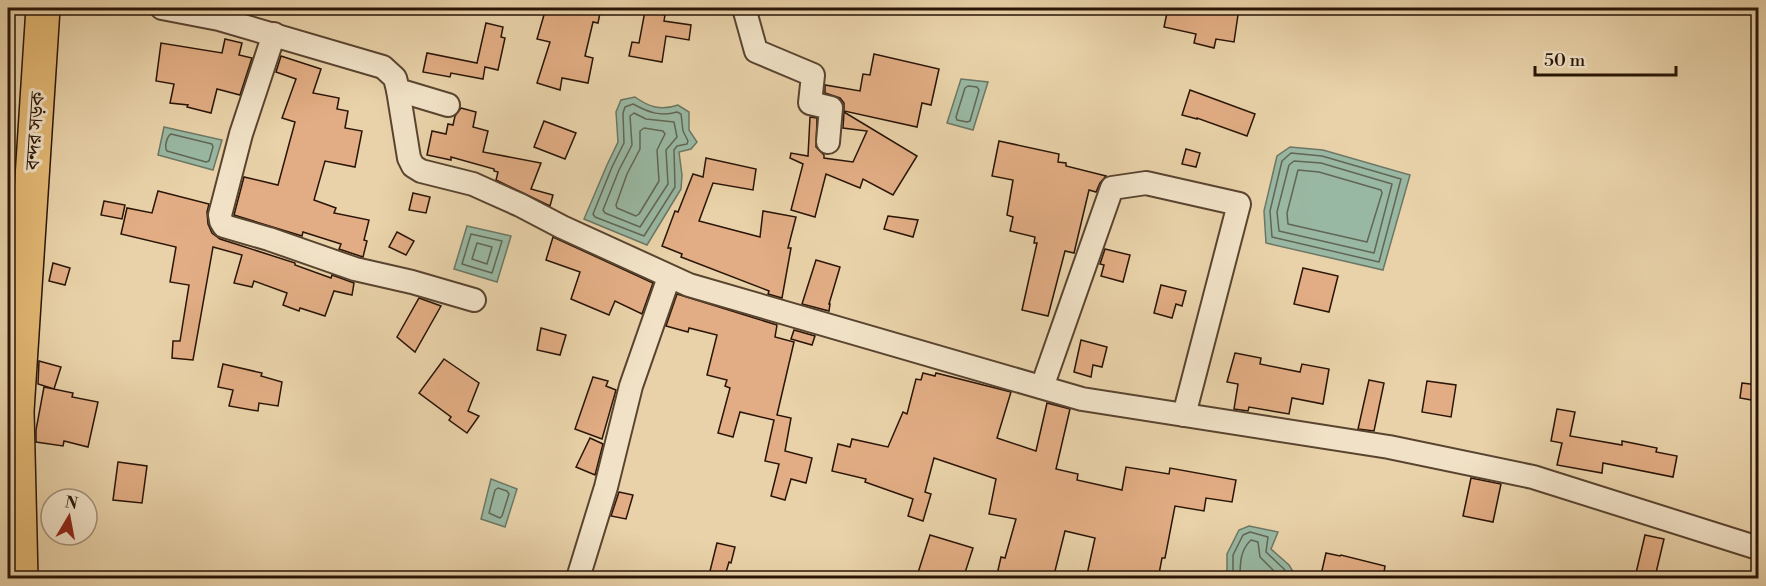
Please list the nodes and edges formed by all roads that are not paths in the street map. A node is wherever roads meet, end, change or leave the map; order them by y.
1 (44, 8) edge
2 (162, 8) edge
3 (744, 8) edge
4 (274, 34) junction
5 (398, 90) junction
6 (448, 105) dead end
7 (828, 142) dead end
8 (669, 277) junction
9 (474, 300) dead end
10 (1042, 387) junction
11 (1184, 415) junction
12 (1758, 548) edge
13 (21, 579) edge
14 (578, 579) edge

1 - 13 highway, বন্দর সড়ক
2 - 4 street
3 - 7 street
4 - 5 street
4 - 9 street
5 - 6 street
5 - 8 street
8 - 10 street
8 - 14 street
10 - 11 street
10 - 11 street
11 - 12 street

